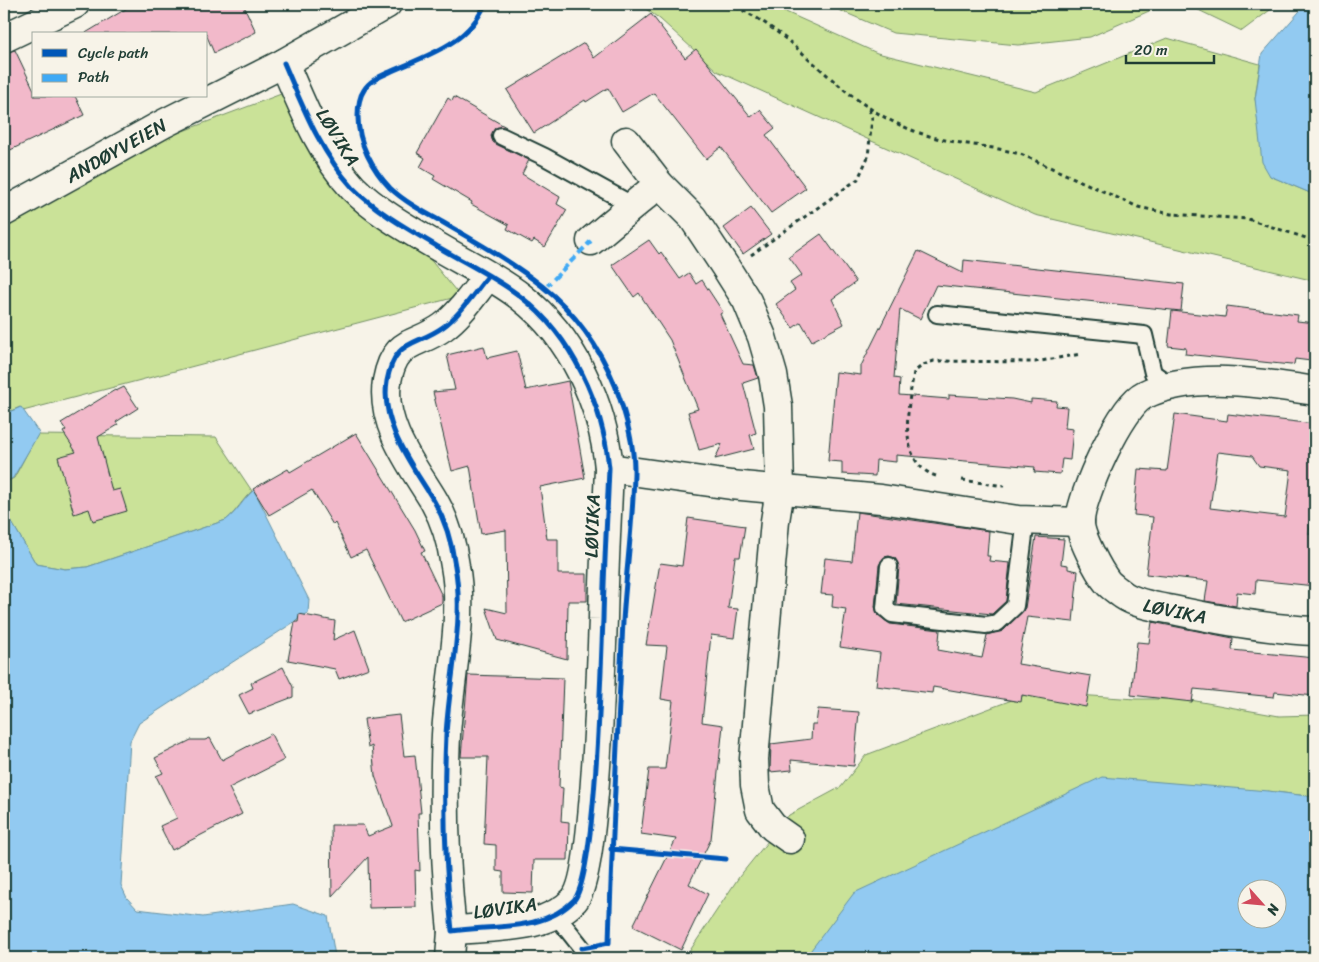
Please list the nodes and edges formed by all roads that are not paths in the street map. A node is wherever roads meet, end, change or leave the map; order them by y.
1 (75, 4) edge
2 (387, 4) edge
3 (4, 38) edge
4 (284, 63) junction
5 (501, 136) dead end
6 (626, 141) dead end
7 (659, 184) junction
8 (634, 206) junction
9 (4, 212) edge
10 (591, 241) dead end
11 (488, 276) junction
12 (937, 314) dead end
13 (1170, 384) junction
14 (1315, 391) edge
15 (609, 468) junction
16 (780, 490) junction
17 (1026, 520) junction
18 (1080, 522) junction
19 (889, 566) dead end
20 (1315, 631) edge
21 (790, 839) dead end
22 (556, 915) junction
23 (452, 931) junction
24 (450, 958) edge
25 (586, 958) edge

1 - 3 street
2 - 4 street, ANDØYVEIEN
4 - 9 street, ANDØYVEIEN
4 - 11 street, LØVIKA
5 - 8 lane
6 - 7 street
7 - 8 street
7 - 16 street
8 - 10 street
11 - 15 street, LØVIKA
11 - 23 street, LØVIKA
12 - 13 lane
13 - 14 street
13 - 18 street
15 - 16 street, LØVIKA
15 - 22 street, LØVIKA
16 - 17 street, LØVIKA
16 - 21 street
17 - 18 street, LØVIKA
17 - 19 lane
18 - 20 street, LØVIKA
22 - 23 street, LØVIKA
22 - 25 lane
23 - 24 street, LØVIKA

